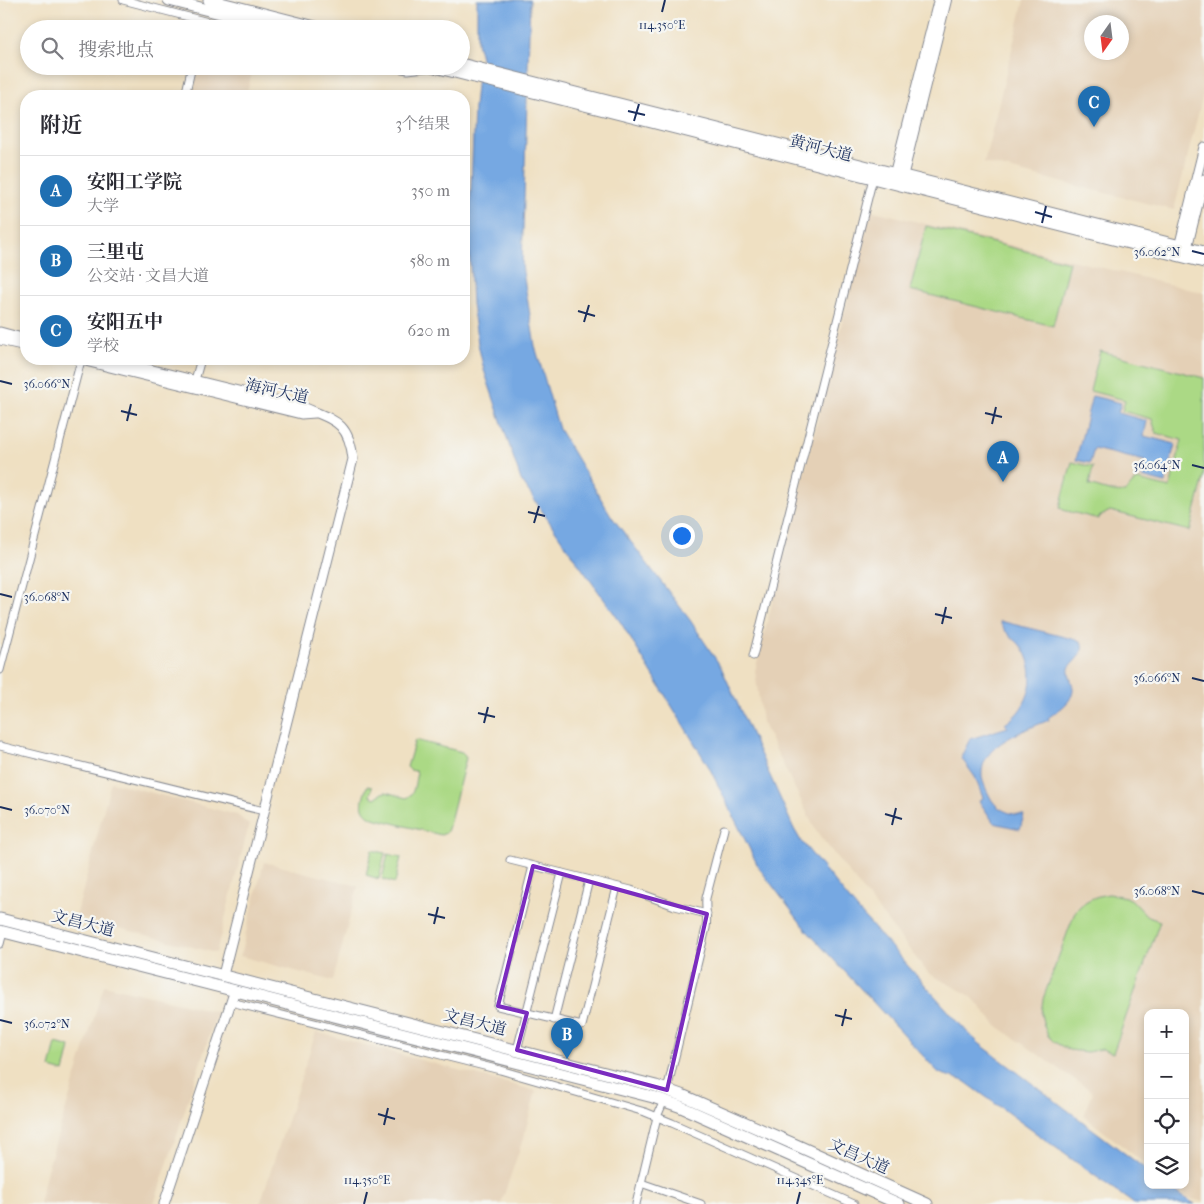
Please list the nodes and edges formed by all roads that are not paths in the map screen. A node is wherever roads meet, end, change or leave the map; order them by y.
1 (123, 0) edge
2 (169, 0) edge
3 (939, 0) edge
4 (946, 0) edge
5 (208, 5) edge
6 (186, 20) edge
7 (204, 20) edge
8 (255, 20) edge
9 (280, 20) edge
10 (470, 70) edge
11 (470, 72) edge
12 (473, 72) junction
13 (190, 75) edge
14 (530, 86) junction
15 (186, 90) edge
16 (1204, 147) edge
17 (873, 178) junction
18 (1204, 178) edge
19 (897, 179) junction
20 (1182, 251) junction
21 (1204, 252) edge
22 (1204, 262) edge
23 (0, 332) edge
24 (20, 337) edge
25 (0, 340) edge
26 (20, 345) edge
27 (77, 365) edge
28 (103, 365) edge
29 (138, 365) edge
30 (199, 365) edge
31 (195, 380) junction
32 (318, 413) junction
33 (753, 656) dead end
34 (0, 670) edge
35 (0, 746) edge
36 (264, 811) junction
37 (724, 829) dead end
38 (510, 860) dead end
39 (533, 866) junction
40 (562, 873) junction
41 (589, 880) junction
42 (617, 887) junction
43 (706, 914) junction
44 (0, 919) edge
45 (2, 932) edge
46 (0, 944) edge
47 (223, 975) junction
48 (235, 990) junction
49 (231, 1002) junction
50 (527, 1013) junction
51 (554, 1020) junction
52 (517, 1050) junction
53 (665, 1095) junction
54 (657, 1117) junction
55 (641, 1183) junction
56 (884, 1201) edge
57 (164, 1204) edge
58 (636, 1204) edge
59 (701, 1204) edge
60 (854, 1204) edge
61 (899, 1204) edge
62 (927, 1204) edge

1 - 6 street
2 - 5 main road
3 - 19 main road
4 - 19 main road
5 - 7 street
5 - 8 main road
5 - 9 main road
10 - 12 main road, 黄河大道
11 - 12 main road, 黄河大道
12 - 14 main road, 黄河大道
13 - 15 street
14 - 17 main road, 黄河大道
14 - 19 main road, 黄河大道
16 - 20 street
17 - 19 main road, 黄河大道
17 - 33 street
18 - 20 street
19 - 20 main road, 黄河大道
20 - 21 main road, 黄河大道
20 - 22 main road, 黄河大道
23 - 24 street
25 - 26 street
27 - 34 street
28 - 32 street, 海河大道
29 - 31 street, 海河大道
30 - 31 street
31 - 32 street, 海河大道
32 - 36 street
35 - 36 street
36 - 47 street
37 - 43 street
38 - 39 street
39 - 40 street
39 - 50 street
40 - 41 street
40 - 50 street
41 - 42 street
41 - 51 street
42 - 43 street
42 - 51 street
43 - 53 street
44 - 47 main road, 文昌大道
45 - 46 street
45 - 48 main road, 文昌大道
47 - 52 main road, 文昌大道
48 - 49 street
48 - 53 main road, 文昌大道
49 - 54 street
49 - 57 street
50 - 51 street
50 - 52 street
52 - 53 main road, 文昌大道
53 - 54 street
53 - 56 main road, 文昌大道
53 - 62 main road, 文昌大道
54 - 55 street
54 - 60 street
55 - 58 street
55 - 59 street
56 - 61 main road, 文昌大道

